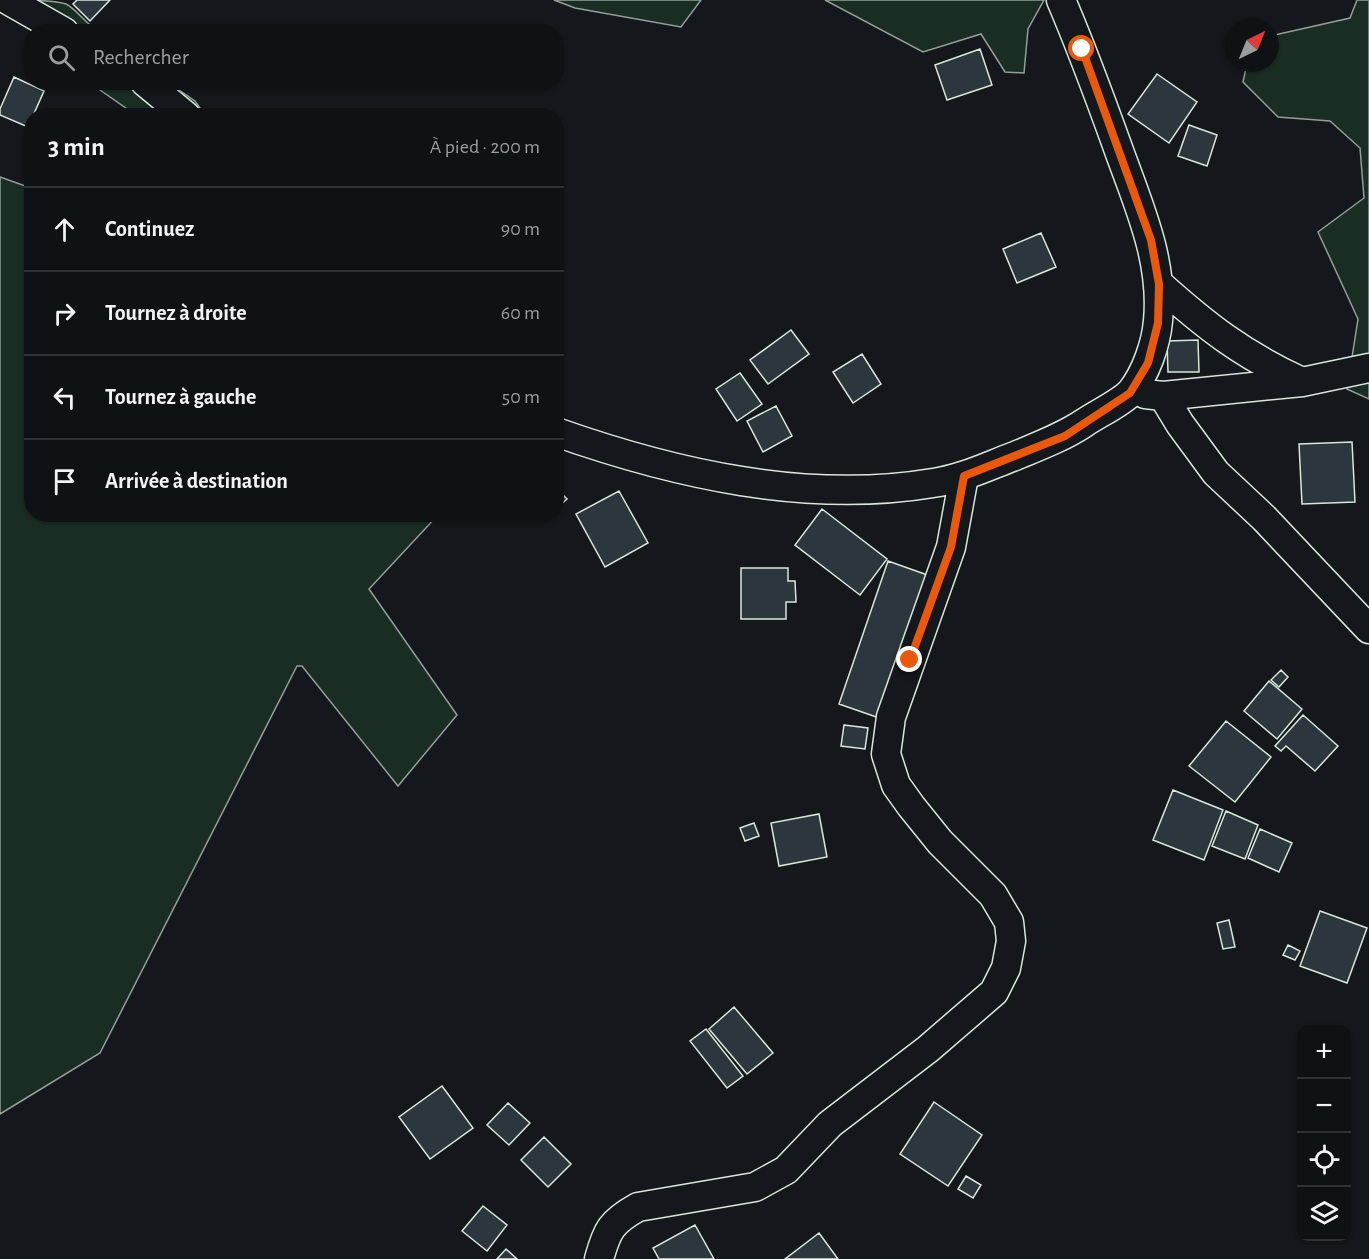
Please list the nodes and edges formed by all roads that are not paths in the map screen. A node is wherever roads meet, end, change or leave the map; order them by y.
1 (8, 0) edge
2 (1061, 0) edge
3 (50, 24) edge
4 (155, 90) edge
5 (176, 108) edge
6 (1159, 284) junction
7 (1369, 368) edge
8 (1302, 382) junction
9 (1130, 393) junction
10 (1163, 396) junction
11 (564, 435) edge
12 (964, 476) junction
13 (1369, 629) edge
14 (599, 1259) edge

1 - 3 street
2 - 6 street
4 - 5 street
6 - 8 street
6 - 9 street
7 - 8 street
8 - 10 street
9 - 10 street
9 - 12 street
10 - 13 street
11 - 12 street
12 - 14 street

